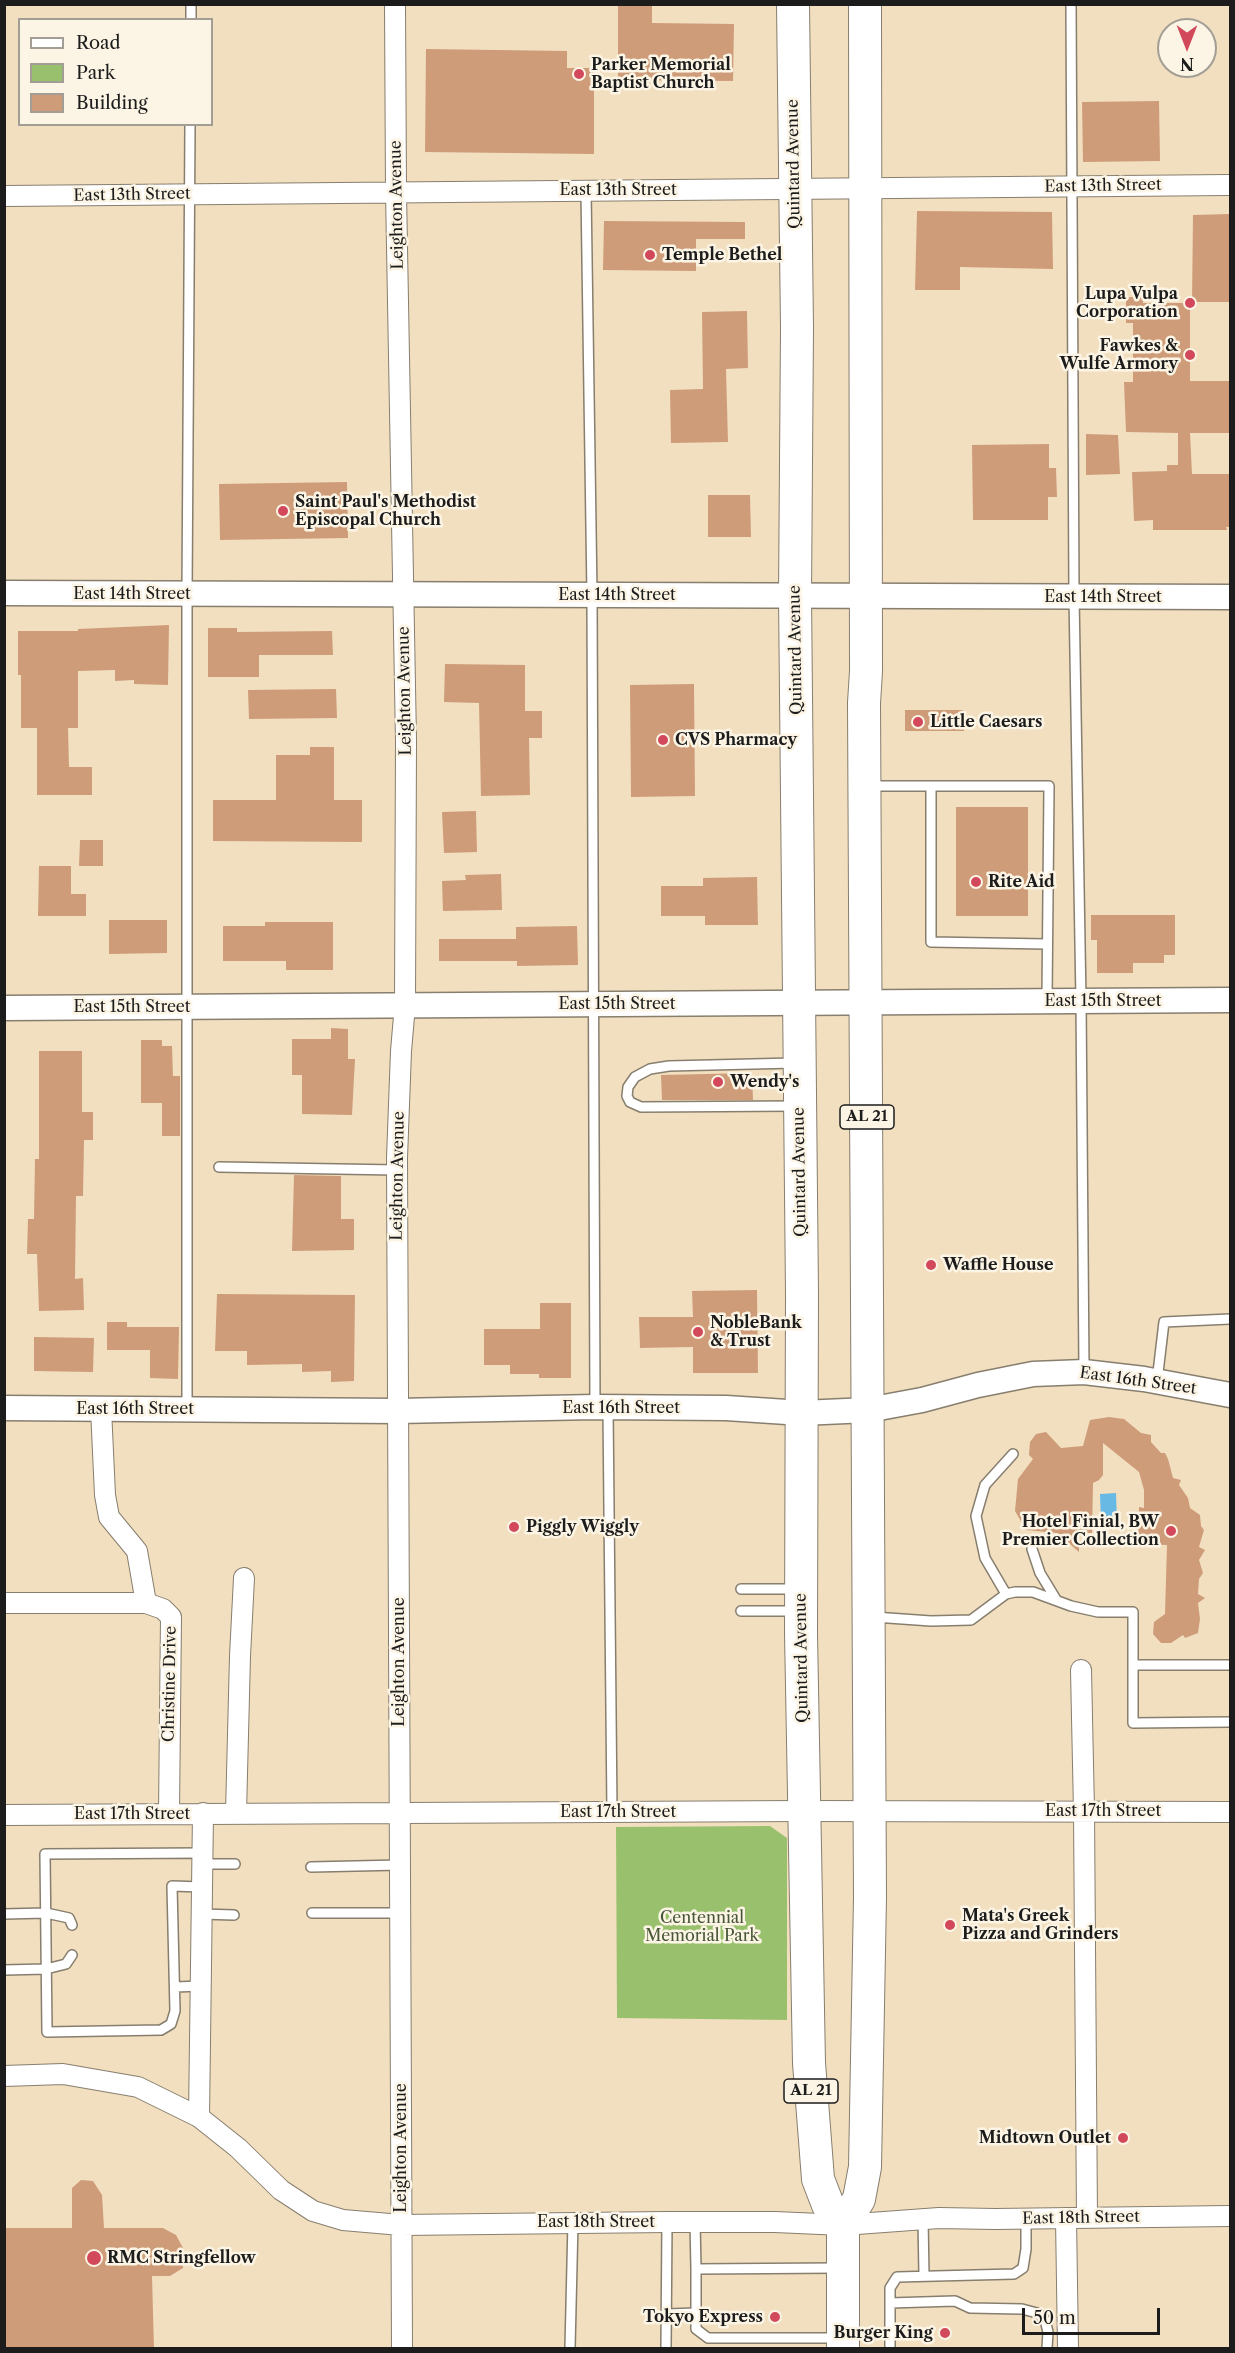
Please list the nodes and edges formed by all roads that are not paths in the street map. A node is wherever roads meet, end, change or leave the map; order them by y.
1 (395, 4) edge
2 (793, 4) edge
3 (865, 4) edge
4 (1071, 4) edge
5 (190, 126) edge
6 (1230, 185) edge
7 (1072, 186) junction
8 (865, 188) junction
9 (794, 189) junction
10 (586, 191) junction
11 (396, 192) junction
12 (190, 194) junction
13 (4, 196) edge
14 (4, 593) edge
15 (187, 594) junction
16 (403, 595) junction
17 (592, 595) junction
18 (795, 596) junction
19 (865, 596) junction
20 (1074, 596) junction
21 (1230, 597) edge
22 (865, 786) junction
23 (931, 786) junction
24 (1046, 944) junction
25 (1230, 1000) edge
26 (1047, 1001) junction
27 (1081, 1001) junction
28 (867, 1002) junction
29 (799, 1003) junction
30 (595, 1004) junction
31 (405, 1005) junction
32 (189, 1006) junction
33 (4, 1008) edge
34 (799, 1062) junction
35 (800, 1106) junction
36 (219, 1167) dead end
37 (398, 1170) junction
38 (1230, 1319) edge
39 (1084, 1372) junction
40 (1157, 1382) junction
41 (1230, 1395) edge
42 (602, 1407) junction
43 (4, 1408) edge
44 (101, 1409) junction
45 (187, 1409) junction
46 (868, 1410) junction
47 (397, 1411) junction
48 (801, 1413) junction
49 (1013, 1454) dead end
50 (1032, 1549) dead end
51 (244, 1578) dead end
52 (741, 1589) dead end
53 (1006, 1593) junction
54 (801, 1600) junction
55 (1057, 1601) junction
56 (4, 1603) edge
57 (146, 1603) junction
58 (741, 1611) dead end
59 (868, 1617) junction
60 (1133, 1665) junction
61 (1230, 1665) edge
62 (1081, 1670) dead end
63 (1230, 1722) edge
64 (1084, 1810) junction
65 (804, 1811) junction
66 (869, 1811) junction
67 (612, 1812) junction
68 (1230, 1812) edge
69 (169, 1813) junction
70 (203, 1813) junction
71 (236, 1813) junction
72 (400, 1813) junction
73 (4, 1815) edge
74 (202, 1858) junction
75 (235, 1864) dead end
76 (400, 1865) junction
77 (311, 1867) dead end
78 (202, 1887) junction
79 (46, 1913) junction
80 (400, 1913) junction
81 (4, 1914) edge
82 (201, 1914) junction
83 (312, 1914) dead end
84 (234, 1915) dead end
85 (72, 1925) dead end
86 (72, 1955) dead end
87 (46, 1969) junction
88 (4, 1970) edge
89 (201, 1986) junction
90 (175, 1987) junction
91 (4, 2076) edge
92 (199, 2117) junction
93 (1230, 2216) edge
94 (1066, 2218) junction
95 (1087, 2218) junction
96 (923, 2219) junction
97 (1026, 2219) junction
98 (573, 2222) junction
99 (667, 2222) junction
100 (695, 2222) junction
101 (401, 2224) junction
102 (843, 2224) junction
103 (843, 2268) junction
104 (696, 2269) junction
105 (924, 2277) junction
106 (890, 2303) junction
107 (696, 2313) junction
108 (667, 2314) junction
109 (843, 2343) edge
110 (402, 2349) edge
111 (570, 2349) edge
112 (666, 2349) edge
113 (890, 2349) edge
114 (1047, 2349) edge
115 (1068, 2349) edge

1 - 11 street, Leighton Avenue
2 - 9 highway, Quintard Avenue / AL 21
3 - 8 highway, AL 21
4 - 7 lane
5 - 12 lane
6 - 7 street, East 13th Street
7 - 8 street, East 13th Street
7 - 20 lane
8 - 9 street, East 13th Street
8 - 19 highway, AL 21
9 - 10 street, East 13th Street
9 - 18 highway, Quintard Avenue / AL 21
10 - 11 street, East 13th Street
10 - 17 lane
11 - 12 street, East 13th Street
11 - 16 street, Leighton Avenue
12 - 13 street, East 13th Street
12 - 15 lane
14 - 15 street, East 14th Street
15 - 16 street, East 14th Street
15 - 32 lane
16 - 17 street, East 14th Street
16 - 31 street, Leighton Avenue
17 - 18 street, East 14th Street
17 - 30 lane
18 - 19 street, East 14th Street
18 - 29 highway, Quintard Avenue / AL 21
19 - 20 street, East 14th Street
19 - 22 highway, AL 21
20 - 21 street, East 14th Street
20 - 27 lane
22 - 23 lane
22 - 28 highway, AL 21
23 - 24 lane
23 - 24 lane
24 - 26 lane
25 - 27 street, East 15th Street
26 - 27 street, East 15th Street
26 - 28 street, East 15th Street
27 - 39 lane
28 - 29 street, East 15th Street
28 - 46 highway, AL 21
29 - 30 street, East 15th Street
29 - 34 highway, Quintard Avenue / AL 21
30 - 31 street, East 15th Street
30 - 42 lane
31 - 32 street, East 15th Street
31 - 37 street, Leighton Avenue
32 - 33 street, East 15th Street
32 - 45 lane
34 - 35 highway, Quintard Avenue / AL 21
34 - 35 lane
35 - 48 highway, Quintard Avenue / AL 21
36 - 37 lane
37 - 47 street, Leighton Avenue
38 - 40 lane
39 - 40 street, East 16th Street
39 - 46 street, East 16th Street
40 - 41 street, East 16th Street
42 - 47 street, East 16th Street
42 - 48 street, East 16th Street
42 - 67 lane
43 - 44 street, East 16th Street
44 - 45 street, East 16th Street
44 - 57 street
45 - 47 street, East 16th Street
46 - 48 street, East 16th Street
46 - 59 highway, AL 21
47 - 72 street, Leighton Avenue
48 - 54 highway, Quintard Avenue / AL 21
49 - 53 lane
50 - 55 lane
51 - 71 street
52 - 54 lane
53 - 55 lane
53 - 59 lane
54 - 58 lane
54 - 65 highway, Quintard Avenue / AL 21
55 - 60 lane
56 - 57 street
57 - 69 street, Christine Drive
59 - 66 highway, AL 21
60 - 61 lane
60 - 63 lane
62 - 64 street
64 - 66 street, East 17th Street
64 - 68 street, East 17th Street
64 - 95 street
65 - 66 street, East 17th Street
65 - 67 street, East 17th Street
65 - 102 highway, Quintard Avenue / AL 21
66 - 102 highway, AL 21
67 - 72 street, East 17th Street
69 - 70 street, East 17th Street
69 - 73 street, East 17th Street
70 - 71 street, East 17th Street
70 - 74 street
71 - 72 street, East 17th Street
72 - 76 street, Leighton Avenue
74 - 75 lane
74 - 78 street
74 - 79 lane
76 - 77 lane
76 - 80 street, Leighton Avenue
78 - 82 street
78 - 90 lane
79 - 81 lane
79 - 85 lane
79 - 87 lane
80 - 83 lane
80 - 101 street, Leighton Avenue
82 - 84 lane
82 - 89 street
86 - 87 lane
87 - 88 lane
87 - 90 lane
89 - 90 lane
89 - 92 street
91 - 92 street, East 18th Street
92 - 101 street, East 18th Street
93 - 95 street, East 18th Street
94 - 95 street, East 18th Street
94 - 97 street, East 18th Street
94 - 115 street
96 - 97 street, East 18th Street
96 - 102 street, East 18th Street
96 - 105 lane
97 - 105 lane
98 - 99 street, East 18th Street
98 - 101 street, East 18th Street
98 - 111 lane
99 - 100 street, East 18th Street
99 - 108 lane
100 - 102 street, East 18th Street
100 - 104 lane
101 - 110 street, Leighton Avenue
102 - 103 highway
103 - 104 lane
103 - 109 highway
104 - 107 lane
105 - 106 lane
106 - 113 lane
106 - 114 lane
107 - 108 lane
107 - 109 lane
108 - 112 lane

